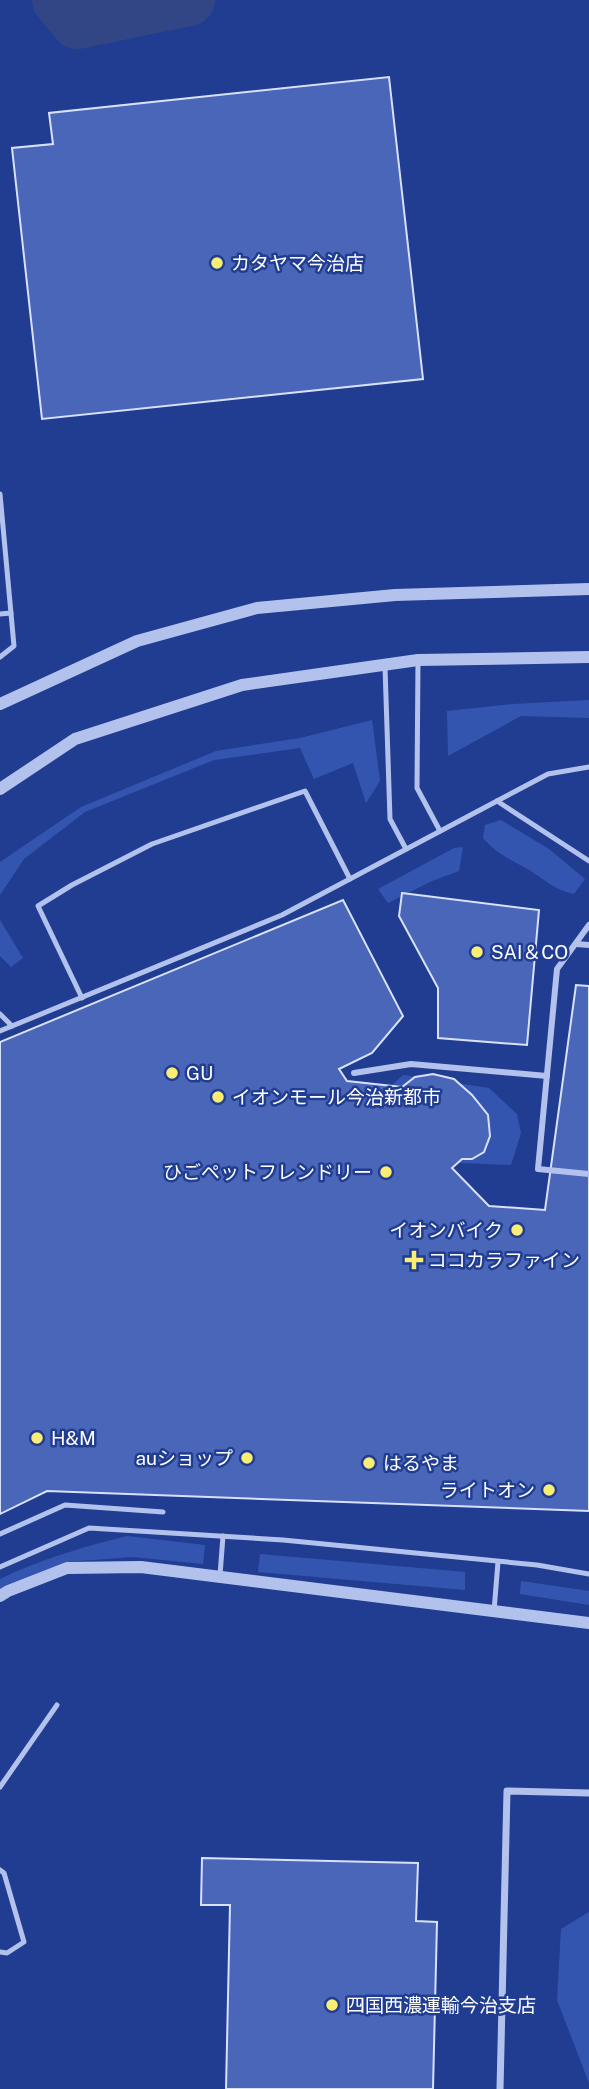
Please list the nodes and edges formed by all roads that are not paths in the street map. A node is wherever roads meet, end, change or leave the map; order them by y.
1 (0, 494) edge
2 (2, 542) edge
3 (589, 589) edge
4 (11, 613) junction
5 (0, 614) edge
6 (589, 656) edge
7 (0, 657) edge
8 (418, 660) junction
9 (385, 665) junction
10 (0, 704) edge
11 (589, 767) edge
12 (0, 789) edge
13 (497, 801) junction
14 (440, 831) junction
15 (406, 849) junction
16 (589, 862) edge
17 (350, 879) junction
18 (589, 925) edge
19 (576, 944) junction
20 (589, 945) edge
21 (82, 998) junction
22 (0, 1014) edge
23 (12, 1026) junction
24 (0, 1031) edge
25 (354, 1073) dead end
26 (547, 1076) junction
27 (589, 1174) edge
28 (163, 1512) dead end
29 (0, 1534) edge
30 (223, 1536) junction
31 (498, 1562) junction
32 (0, 1567) edge
33 (589, 1574) edge
34 (220, 1577) junction
35 (0, 1596) edge
36 (494, 1611) junction
37 (589, 1623) edge
38 (57, 1705) dead end
39 (0, 1787) edge
40 (589, 1793) edge
41 (0, 1870) edge
42 (0, 1952) edge
43 (500, 2089) edge

1 - 2 lane
2 - 4 lane
3 - 10 street
4 - 5 lane
4 - 7 lane
6 - 8 street
8 - 9 street
8 - 14 lane
9 - 12 street
9 - 15 lane
11 - 13 lane
13 - 14 lane
13 - 16 lane
14 - 15 lane
15 - 17 lane
17 - 21 lane
17 - 21 lane
18 - 19 street
19 - 20 street
19 - 26 street
21 - 23 lane
22 - 23 lane
23 - 24 lane
25 - 26 street
26 - 27 street
28 - 29 lane
30 - 31 lane
30 - 32 lane
30 - 34 lane
31 - 33 lane
31 - 36 lane
34 - 35 street
34 - 36 street
36 - 37 street
38 - 39 lane
40 - 43 street
41 - 42 lane

